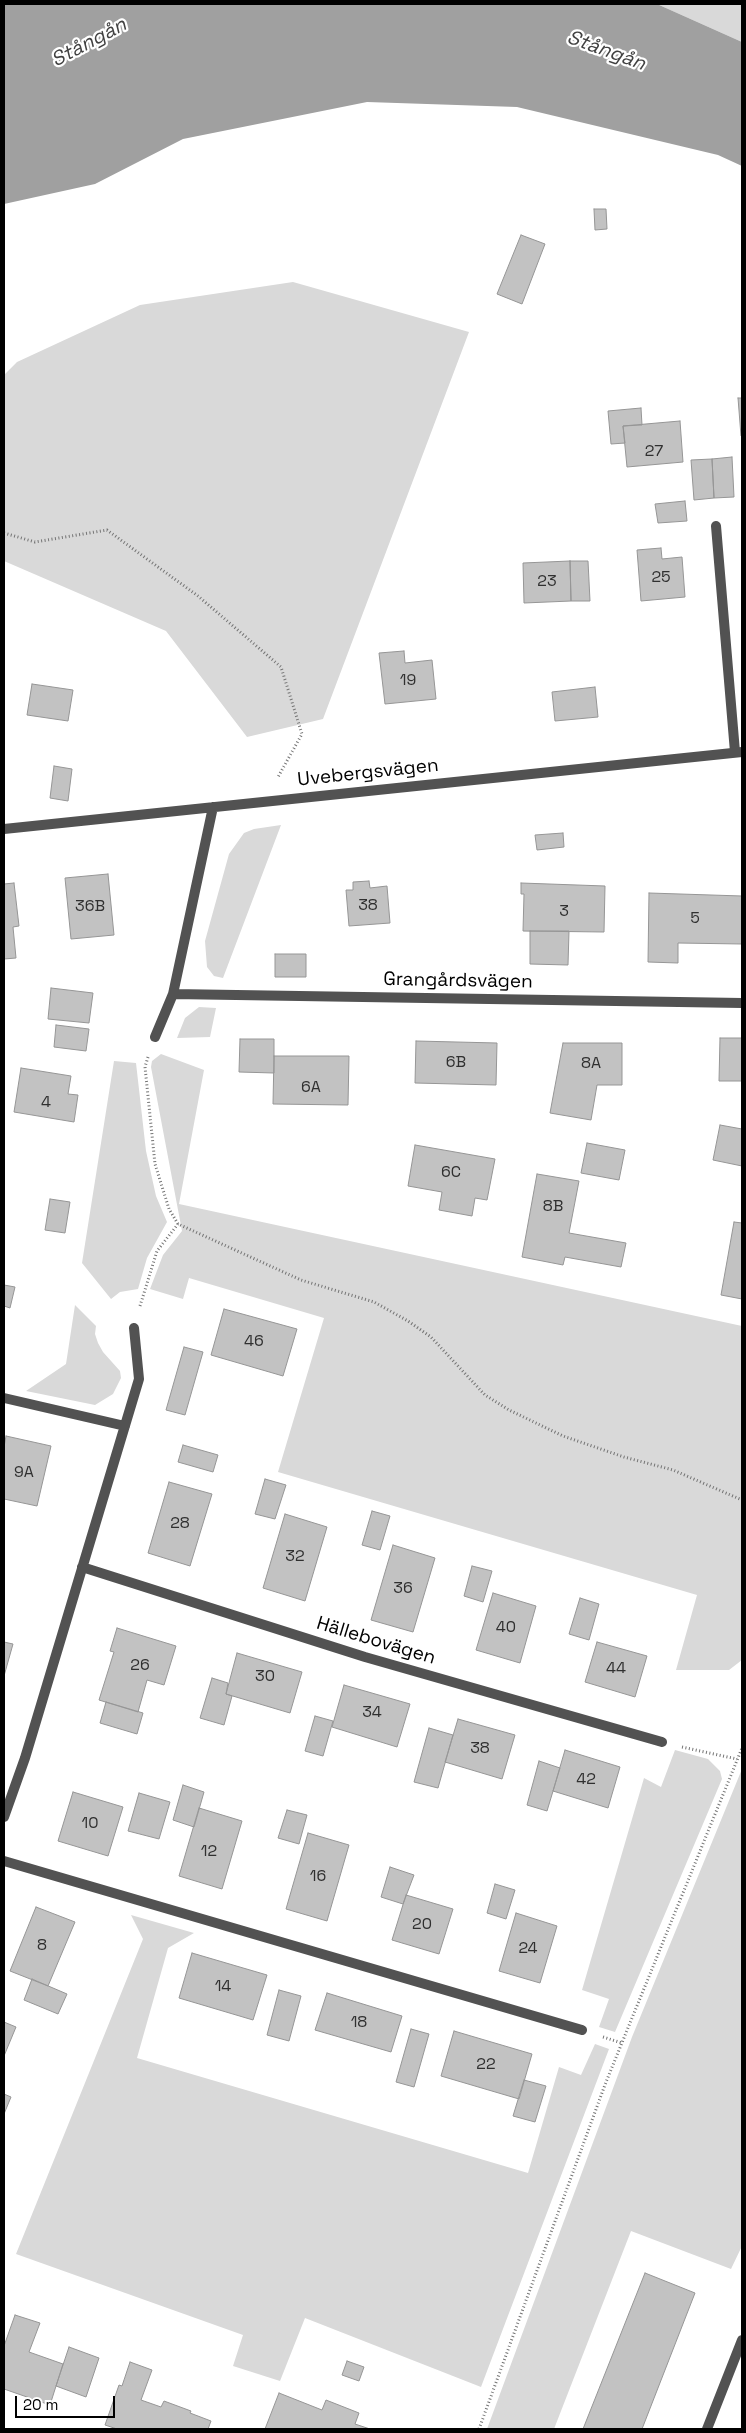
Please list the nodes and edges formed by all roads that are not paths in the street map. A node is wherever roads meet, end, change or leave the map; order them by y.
1 (716, 526) dead end
2 (739, 752) edge
3 (213, 807) junction
4 (4, 829) edge
5 (173, 994) junction
6 (742, 1002) edge
7 (155, 1037) road end
8 (134, 1328) road end
9 (4, 1398) edge
10 (125, 1426) junction
11 (82, 1567) junction
12 (662, 1742) road end
13 (4, 1817) edge
14 (4, 1861) edge
15 (582, 2030) dead end
16 (742, 2340) edge
17 (707, 2429) edge

1 - 2 street, Uvebergsvägen
2 - 3 street, Uvebergsvägen
3 - 4 street, Uvebergsvägen
3 - 5 street
5 - 6 street, Grangårdsvägen
5 - 7 street
8 - 10 street
9 - 10 street
10 - 11 street
11 - 12 street, Hällebovägen
11 - 13 street
14 - 15 street
16 - 17 street

